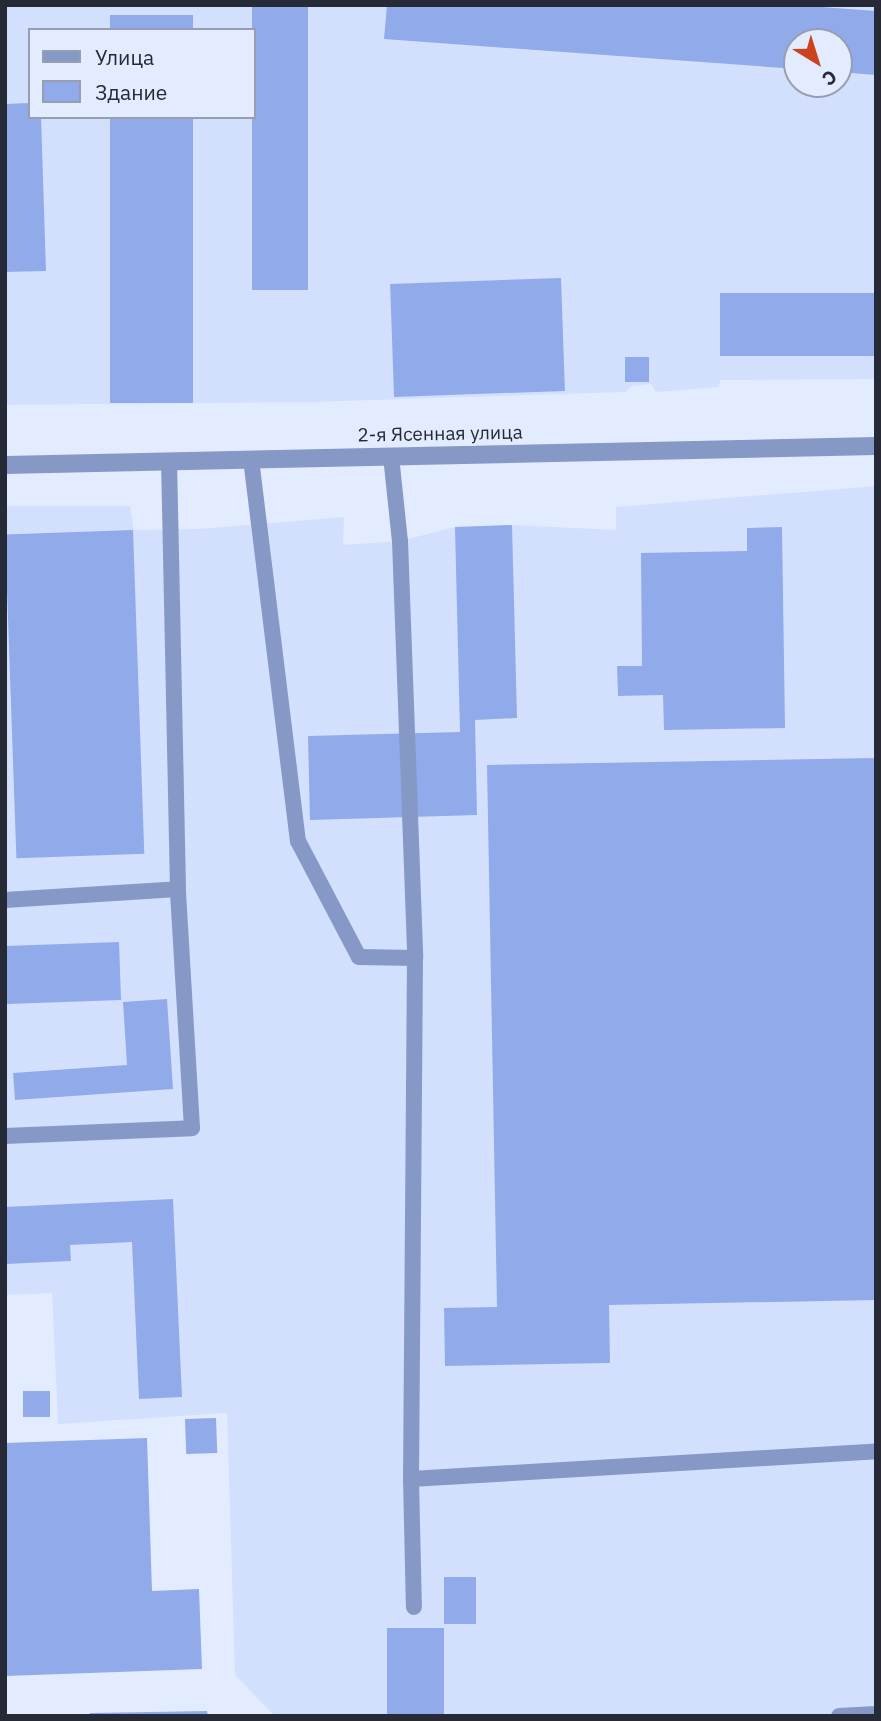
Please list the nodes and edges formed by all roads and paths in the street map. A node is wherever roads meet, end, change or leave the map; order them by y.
1 (876, 446) edge
2 (391, 456) junction
3 (251, 460) junction
4 (169, 461) junction
5 (5, 465) edge
6 (178, 889) junction
7 (5, 900) edge
8 (415, 958) junction
9 (5, 1136) edge
10 (876, 1451) edge
11 (411, 1479) junction
12 (414, 1607) dead end
13 (876, 1714) edge
14 (839, 1716) edge

1 - 2 street, 2-я Ясенная улица
2 - 3 street, 2-я Ясенная улица
2 - 8 lane
3 - 4 street, 2-я Ясенная улица
3 - 8 lane
4 - 5 street, 2-я Ясенная улица
4 - 6 lane
6 - 7 lane
6 - 9 lane
8 - 11 lane
10 - 11 lane
11 - 12 lane
13 - 14 lane

